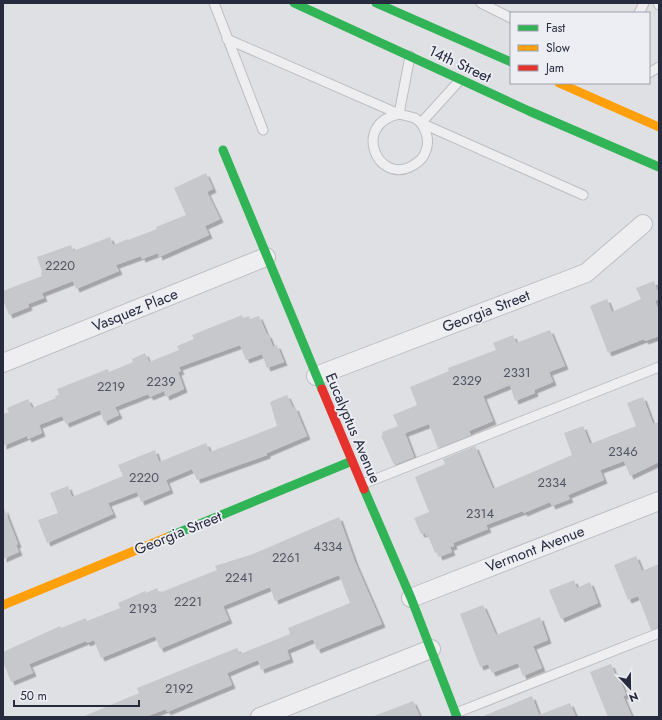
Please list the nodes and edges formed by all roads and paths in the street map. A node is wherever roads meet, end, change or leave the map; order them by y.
1 (214, 3) edge
2 (294, 3) edge
3 (376, 3) edge
4 (481, 3) edge
5 (510, 18) edge
6 (227, 39) junction
7 (410, 56) junction
8 (510, 62) edge
9 (659, 67) edge
10 (650, 72) edge
11 (460, 79) junction
12 (561, 84) edge
13 (399, 114) junction
14 (421, 123) junction
15 (659, 127) edge
16 (263, 130) dead end
17 (223, 150) dead end
18 (659, 167) edge
19 (582, 195) dead end
20 (643, 224) dead end
21 (266, 257) junction
22 (3, 363) edge
23 (659, 367) edge
24 (316, 376) junction
25 (352, 461) junction
26 (362, 484) junction
27 (659, 501) edge
28 (411, 598) junction
29 (3, 605) edge
30 (659, 633) edge
31 (431, 649) junction
32 (456, 715) edge
33 (260, 717) edge

1 - 6 lane
2 - 7 street, 14th Street
3 - 8 street, 14th Street
4 - 5 lane
6 - 13 lane
6 - 16 lane
7 - 11 street, 14th Street
7 - 13 lane
9 - 10 lane
11 - 14 lane
11 - 18 street, 14th Street
12 - 15 street
13 - 14 lane
13 - 14 lane
14 - 19 lane
17 - 21 street, Eucalyptus Avenue
20 - 24 street, Georgia Street
21 - 22 street, Vasquez Place
21 - 24 street, Eucalyptus Avenue
23 - 26 lane
24 - 25 street, Eucalyptus Avenue
25 - 26 street, Eucalyptus Avenue
25 - 29 street, Georgia Street
26 - 28 street, Eucalyptus Avenue
27 - 28 street, Vermont Avenue
28 - 31 street, Eucalyptus Avenue
30 - 32 lane
31 - 32 street, Eucalyptus Avenue
31 - 33 street

